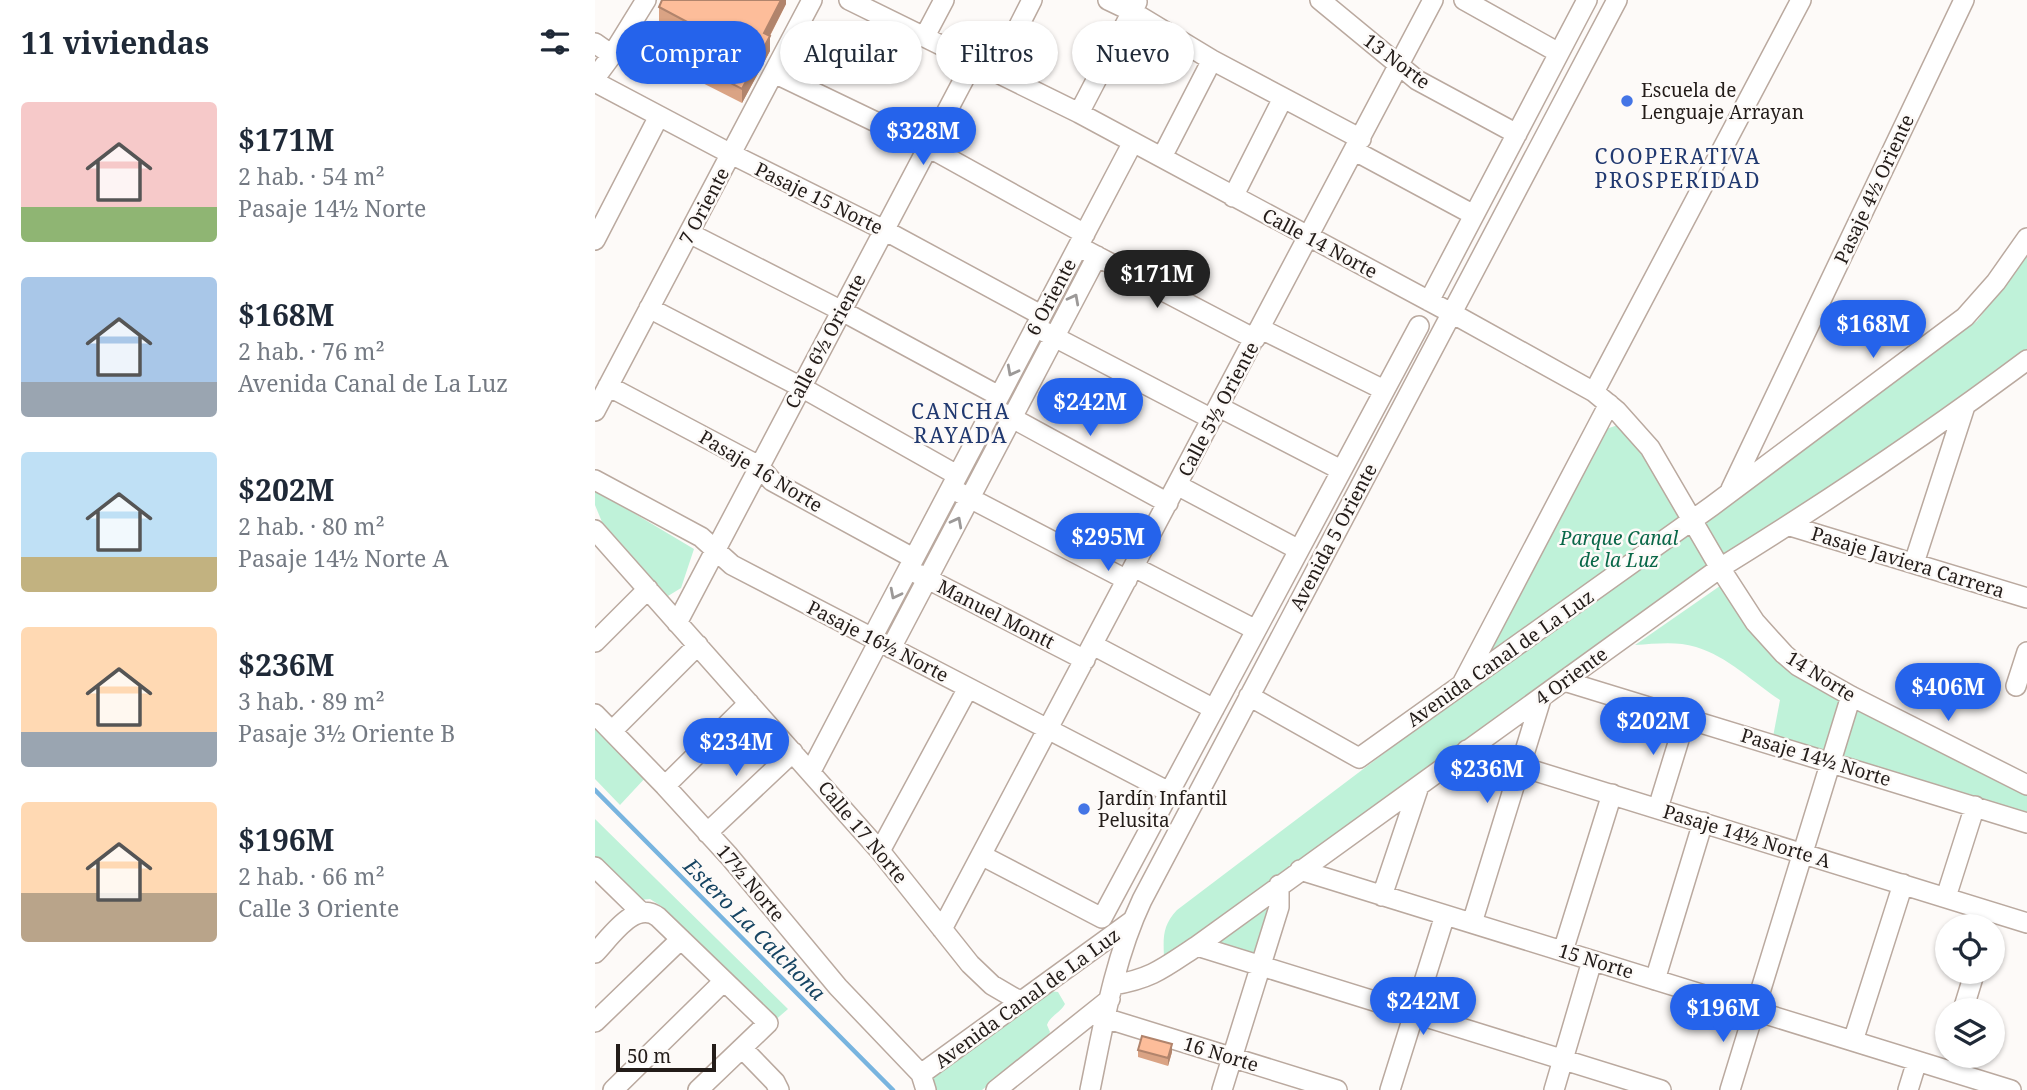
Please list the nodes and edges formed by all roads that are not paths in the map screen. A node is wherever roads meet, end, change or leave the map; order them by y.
1 (646, 0) edge
2 (813, 0) edge
3 (849, 0) edge
4 (944, 0) edge
5 (1032, 0) edge
6 (1108, 0) edge
7 (1433, 0) edge
8 (1464, 0) edge
9 (1587, 0) edge
10 (1617, 0) edge
11 (1801, 0) edge
12 (1964, 0) edge
13 (1328, 3) edge
14 (1135, 6) edge
15 (1021, 21) edge
16 (925, 36) junction
17 (936, 41) edge
18 (595, 43) edge
19 (1559, 53) junction
20 (612, 55) junction
21 (1212, 60) junction
22 (1400, 65) junction
23 (774, 73) junction
24 (595, 80) edge
25 (961, 84) edge
26 (1022, 84) edge
27 (1283, 99) junction
28 (1079, 113) junction
29 (659, 116) junction
30 (1517, 134) junction
31 (1133, 142) junction
32 (1358, 145) junction
33 (928, 147) junction
34 (731, 154) junction
35 (1163, 157) junction
36 (1233, 197) junction
37 (1474, 215) junction
38 (884, 230) junction
39 (689, 233) junction
40 (1309, 237) junction
41 (2027, 238) edge
42 (595, 240) edge
43 (1081, 240) junction
44 (1097, 256) junction
45 (1429, 301) junction
46 (649, 308) junction
47 (842, 311) junction
48 (1451, 313) junction
49 (1038, 321) junction
50 (1419, 326) dead end
51 (1258, 334) junction
52 (1055, 337) junction
53 (2027, 360) edge
54 (608, 386) junction
55 (801, 387) junction
56 (1384, 390) junction
57 (1601, 398) junction
58 (995, 402) junction
59 (1965, 406) junction
60 (595, 411) edge
61 (1216, 413) junction
62 (1012, 418) junction
63 (759, 466) junction
64 (1342, 470) junction
65 (595, 480) edge
66 (953, 481) junction
67 (1177, 485) junction
68 (1729, 492) junction
69 (969, 498) junction
70 (1168, 503) junction
71 (1693, 518) junction
72 (1790, 526) junction
73 (595, 530) edge
74 (715, 550) junction
75 (1299, 550) junction
76 (911, 563) junction
77 (1914, 563) junction
78 (1720, 569) junction
79 (1131, 573) junction
80 (927, 579) junction
81 (648, 590) junction
82 (2027, 598) edge
83 (677, 622) junction
84 (1256, 630) junction
85 (595, 642) edge
86 (881, 642) junction
87 (698, 645) junction
88 (1089, 652) junction
89 (2027, 652) edge
90 (1564, 681) junction
91 (1462, 685) junction
92 (2016, 686) dead end
93 (968, 688) junction
94 (1249, 696) junction
95 (1851, 696) junction
96 (1541, 699) junction
97 (749, 703) junction
98 (1214, 709) junction
99 (595, 714) edge
100 (1686, 717) junction
101 (1048, 729) junction
102 (612, 731) junction
103 (1467, 750) junction
104 (793, 752) junction
105 (1831, 762) junction
106 (1520, 765) junction
107 (811, 771) junction
108 (2027, 785) edge
109 (665, 786) junction
110 (1419, 786) junction
111 (1169, 792) junction
112 (1612, 794) junction
113 (1975, 806) junction
114 (1658, 808) junction
115 (1703, 822) junction
116 (2027, 823) edge
117 (707, 833) junction
118 (880, 850) junction
119 (1803, 853) junction
120 (981, 855) junction
121 (595, 867) edge
122 (1300, 870) junction
123 (1903, 884) junction
124 (1279, 885) junction
125 (1382, 896) junction
126 (1946, 897) junction
127 (643, 911) junction
128 (1982, 914) edge
129 (1445, 915) junction
130 (2005, 920) edge
131 (1132, 921) junction
132 (1472, 923) junction
133 (2027, 923) edge
134 (942, 929) junction
135 (681, 939) junction
136 (1197, 946) junction
137 (1563, 951) junction
138 (595, 953) edge
139 (1592, 961) junction
140 (1261, 966) junction
141 (1655, 980) junction
142 (724, 981) junction
143 (1112, 992) junction
144 (1024, 1000) junction
145 (1754, 1011) junction
146 (1414, 1013) junction
147 (1105, 1018) junction
148 (595, 1022) edge
149 (1853, 1041) junction
150 (742, 1048) junction
151 (1232, 1058) junction
152 (1563, 1060) junction
153 (1917, 1061) junction
154 (1935, 1062) edge
155 (1961, 1068) edge
156 (924, 1082) edge
157 (1327, 1089) edge
158 (613, 1090) edge
159 (698, 1090) edge
160 (779, 1090) edge
161 (996, 1090) edge
162 (1090, 1090) edge
163 (1222, 1090) edge
164 (1390, 1090) edge
165 (1554, 1090) edge
166 (1661, 1090) edge
167 (1730, 1090) edge
168 (1908, 1090) edge
169 (2011, 1090) edge

1 - 20 street
2 - 23 street, 7 Oriente
3 - 16 street, Calle 14 Norte
4 - 16 street
5 - 15 street
6 - 14 street
7 - 22 street, Calle 5½ Oriente
8 - 19 street
9 - 19 street
10 - 48 street, Avenida 5 Oriente
11 - 57 street
12 - 68 street, Pasaje 4½ Oriente
13 - 22 street, 13 Norte
14 - 21 street
14 - 28 street
16 - 17 street, Calle 14 Norte
18 - 20 street
19 - 30 street
20 - 24 street
21 - 27 street
21 - 35 street
22 - 30 street, 13 Norte
22 - 32 street, Calle 5½ Oriente
23 - 33 street
23 - 34 street, 7 Oriente
24 - 29 street, Pasaje 15 Norte
25 - 33 street, Calle 6½ Oriente
26 - 28 street, Calle 14 Norte
27 - 32 street
27 - 36 street
28 - 31 street, Calle 14 Norte
29 - 34 street, Pasaje 15 Norte
29 - 42 street
30 - 37 street
31 - 35 street, Calle 14 Norte
31 - 43 street, 6 Oriente
32 - 37 street
32 - 40 street, Calle 5½ Oriente
33 - 38 street, Calle 6½ Oriente
33 - 43 street
34 - 38 street, Pasaje 15 Norte
34 - 39 street, 7 Oriente
35 - 36 street, Calle 14 Norte
36 - 40 street, Calle 14 Norte
37 - 45 street
38 - 47 street, Calle 6½ Oriente
38 - 49 street, Pasaje 15 Norte
39 - 46 street, 7 Oriente
39 - 47 street
40 - 45 street, Calle 14 Norte
40 - 51 street, Calle 5½ Oriente
41 - 68 street, Avenida Canal de La Luz
43 - 44 street
43 - 49 street, 6 Oriente
44 - 51 street
52 -> 44 street, 6 Oriente
45 - 48 street, Calle 14 Norte
46 - 54 street, 7 Oriente
46 - 55 street
47 - 55 street, Calle 6½ Oriente
47 - 58 street
48 - 57 street, Calle 14 Norte
48 - 94 street, Avenida 5 Oriente
49 - 52 street, Pasaje 15 Norte
49 -> 58 street, 6 Oriente
50 - 56 street
51 - 56 street
51 - 61 street, Calle 5½ Oriente
52 - 61 street, Pasaje 15 Norte
52 - 62 street, 6 Oriente
53 - 59 street, 4 Oriente
54 - 60 street, 7 Oriente
54 - 63 street, Pasaje 16 Norte
55 - 63 street, Calle 6½ Oriente
55 - 66 street
56 - 64 street
57 - 71 street, Calle 14 Norte
57 - 91 street
58 - 62 street
58 - 66 street, 6 Oriente
59 - 72 street, 4 Oriente
59 - 77 street
61 - 64 street, Pasaje 15 Norte
61 - 67 street, Calle 5½ Oriente
62 - 69 street, 6 Oriente
62 - 70 street
63 - 74 street, Calle 6½ Oriente
63 - 76 street, Pasaje 16 Norte
64 - 75 street
65 - 74 street, Pasaje 16½ Norte
66 - 69 street
66 - 76 street, 6 Oriente
67 - 70 street, Calle 5½ Oriente
67 - 75 street
68 - 71 street, Avenida Canal de La Luz
69 - 79 street
80 -> 69 street, 6 Oriente
70 - 79 street, Calle 5½ Oriente
71 - 78 street, Calle 14 Norte
71 - 91 street, Avenida Canal de La Luz
72 - 77 street, Pasaje Javiera Carrera
72 - 78 street, 4 Oriente
73 - 81 street, Calle 17 Norte
74 - 83 street, Calle 6½ Oriente
74 - 86 street, Pasaje 16½ Norte
75 - 84 street
76 - 80 street, Manuel Montt
76 -> 86 street, 6 Oriente
77 - 82 street, Pasaje Javiera Carrera
78 - 90 street, 4 Oriente
78 - 95 street, 14 Norte
79 - 84 street
79 - 88 street, Calle 5½ Oriente
80 - 86 street, 6 Oriente
80 - 88 street, Manuel Montt
81 - 83 street, Calle 17 Norte
81 - 85 street
83 - 87 street, Calle 17 Norte
84 - 98 street
86 - 93 street, Pasaje 16½ Norte
86 - 107 street, 6 Oriente
87 - 97 street, Calle 17 Norte
87 - 102 street
88 - 98 street, Manuel Montt
88 - 101 street, Calle 5½ Oriente
89 - 92 street
90 - 96 street, 4 Oriente
90 - 100 street, Pasaje 14½ Norte
91 - 94 street, Avenida Canal de La Luz
93 - 101 street, Pasaje 16½ Norte
93 - 118 street
94 - 131 street, Avenida 5 Oriente
95 - 105 street
95 - 108 street, 14 Norte
96 - 103 street, 4 Oriente
96 - 106 street
97 - 104 street, Calle 17 Norte
97 - 109 street
98 - 111 street
99 - 102 street, 17½ Norte
100 - 105 street, Pasaje 14½ Norte
100 - 114 street
101 - 111 street, Pasaje 16½ Norte
101 - 120 street, Calle 5½ Oriente
102 - 109 street, 17½ Norte
103 - 106 street, Pasaje 14½ Norte A
103 - 110 street, 4 Oriente
104 - 107 street, Calle 17 Norte
104 - 117 street
105 - 113 street, Pasaje 14½ Norte
105 - 119 street
106 - 112 street, Pasaje 14½ Norte A
106 - 132 street
107 - 118 street, Calle 17 Norte
109 - 117 street, 17½ Norte
110 - 122 street, 4 Oriente
110 - 125 street
111 - 120 street
112 - 114 street, Pasaje 14½ Norte A
112 - 137 street
113 - 116 street, Pasaje 14½ Norte
113 - 126 street
114 - 115 street, Pasaje 14½ Norte A
115 - 119 street, Pasaje 14½ Norte A
115 - 141 street
117 - 156 street, 17½ Norte
118 - 134 street, Calle 17 Norte
119 - 123 street, Pasaje 14½ Norte A
119 - 145 street
120 - 134 street, Calle 5½ Oriente
121 - 127 street
122 - 124 street, 4 Oriente
122 - 125 street, 15 Norte
123 - 126 street, Pasaje 14½ Norte A
123 - 149 street
124 - 136 street, 4 Oriente
124 - 140 street
125 - 129 street, 15 Norte
126 - 128 street, Pasaje 14½ Norte A
127 - 135 street
127 - 138 street
129 - 132 street, 15 Norte
129 - 146 street
130 - 133 street, Pasaje 14½ Norte A
131 - 143 street, Avenida 5 Oriente
131 - 144 street, Avenida Canal de La Luz
132 - 137 street, 15 Norte
134 - 144 street, Calle 17 Norte
135 - 142 street
135 - 148 street
136 - 140 street
136 - 143 street, 4 Oriente
137 - 139 street, 15 Norte
139 - 141 street, 15 Norte
139 - 152 street
140 - 146 street
140 - 151 street
141 - 145 street, 15 Norte
142 - 150 street
142 - 158 street
143 - 147 street, Avenida 5 Oriente
143 - 161 street
144 - 156 street, Avenida Canal de La Luz
145 - 149 street, 15 Norte
145 - 167 street
146 - 152 street
146 - 164 street
147 - 151 street, 16 Norte
147 - 162 street, Avenida 5 Oriente
149 - 153 street, 15 Norte
150 - 159 street
150 - 160 street
151 - 157 street, 16 Norte
151 - 163 street
152 - 165 street
152 - 166 street
153 - 154 street, 15 Norte
153 - 168 street
155 - 169 street, 15 Norte

